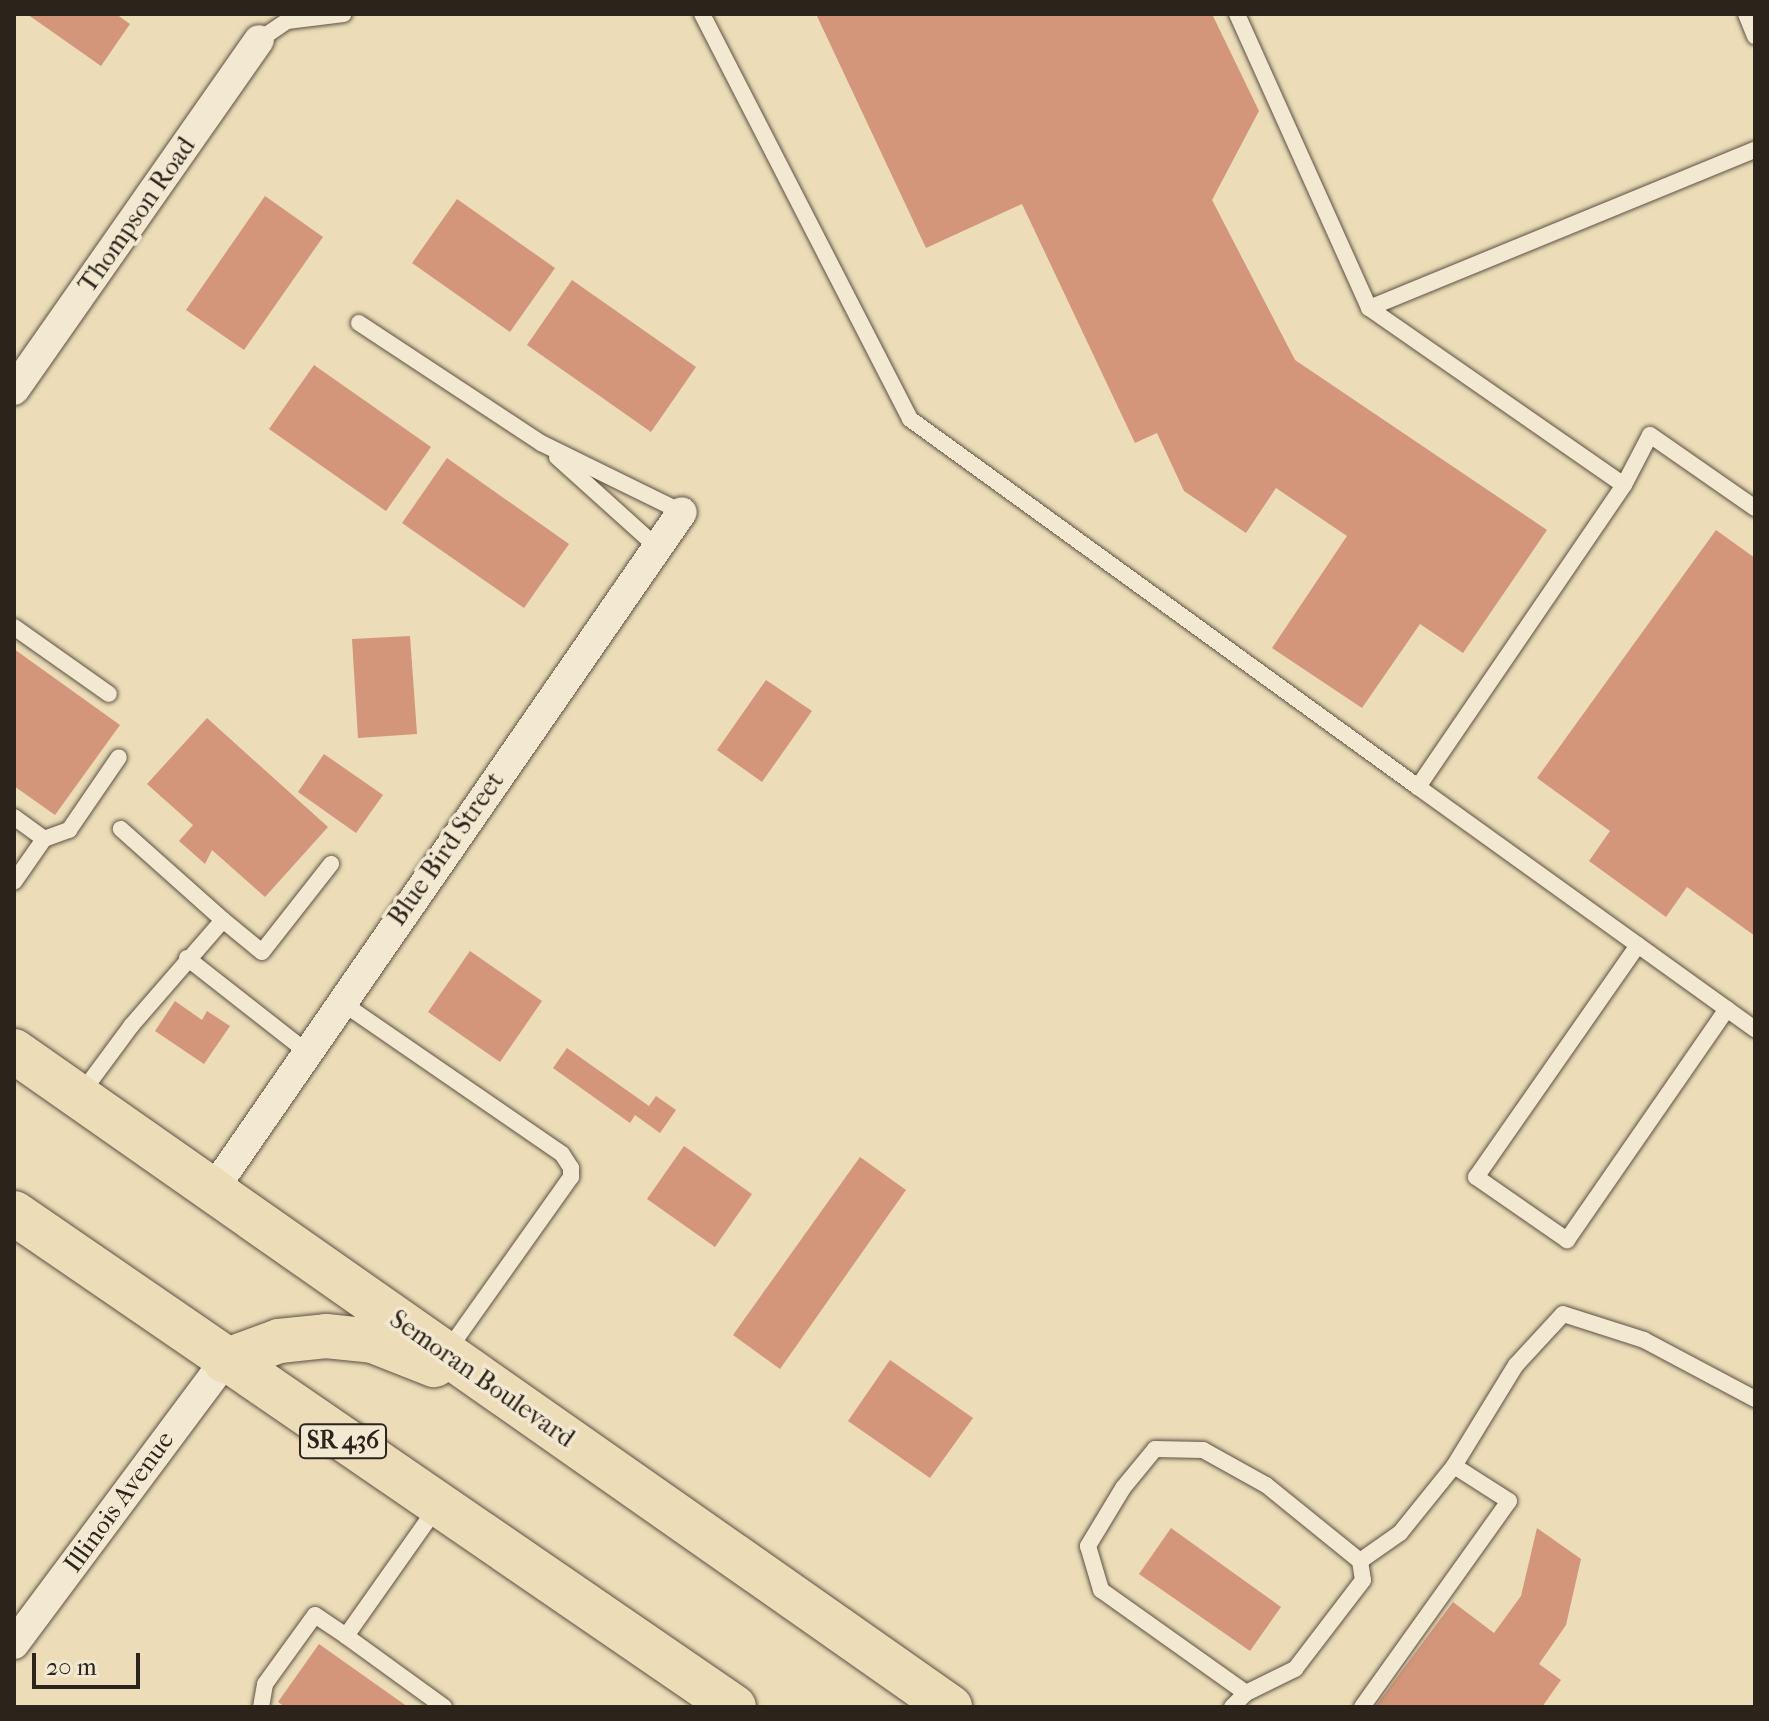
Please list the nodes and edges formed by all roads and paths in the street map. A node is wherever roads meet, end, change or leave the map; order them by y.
1 (344, 14) edge
2 (702, 14) edge
3 (1237, 14) edge
4 (1746, 14) edge
5 (1755, 36) edge
6 (259, 40) joint
7 (1755, 150) edge
8 (1369, 308) junction
9 (359, 323) dead end
10 (14, 390) edge
11 (541, 443) junction
12 (1624, 485) junction
13 (1755, 508) edge
14 (682, 512) joint
15 (657, 547) junction
16 (14, 627) edge
17 (109, 694) dead end
18 (119, 757) dead end
19 (1418, 787) junction
20 (14, 817) edge
21 (121, 829) dead end
22 (44, 839) junction
23 (331, 864) dead end
24 (14, 882) edge
25 (223, 920) junction
26 (1638, 945) junction
27 (187, 958) junction
28 (341, 1002) junction
29 (1727, 1009) junction
30 (1755, 1029) edge
31 (14, 1051) edge
32 (307, 1052) junction
33 (80, 1096) junction
34 (213, 1190) junction
35 (14, 1213) edge
36 (446, 1353) junction
37 (225, 1361) junction
38 (503, 1393) junction
39 (1755, 1399) edge
40 (1454, 1466) junction
41 (438, 1505) junction
42 (1360, 1561) junction
43 (346, 1636) junction
44 (14, 1644) edge
45 (1246, 1693) junction
46 (261, 1707) edge
47 (444, 1707) edge
48 (734, 1707) edge
49 (950, 1707) edge
50 (1232, 1707) edge
51 (1362, 1707) edge

1 - 6 lane
2 - 19 lane
3 - 8 lane
4 - 5 lane
6 - 10 street, Thompson Road
7 - 8 lane
8 - 12 lane
9 - 11 lane
11 - 14 lane
11 - 15 lane
12 - 13 lane
12 - 19 lane
14 - 15 street, Blue Bird Street
15 - 28 street, Blue Bird Street
16 - 17 lane
18 - 22 lane
19 - 26 lane
20 - 22 lane
21 - 25 lane
22 - 24 lane
23 - 25 lane
25 - 27 lane
26 - 29 lane
26 - 29 lane
27 - 32 lane
27 - 33 lane
28 - 32 street, Blue Bird Street
28 - 36 lane
29 - 30 lane
31 - 33 main road, Semoran Boulevard
32 - 34 street, Blue Bird Street
33 - 34 main road, Semoran Boulevard
34 - 36 main road, Semoran Boulevard
35 - 37 main road, SR 436
36 - 38 main road, Semoran Boulevard
37 - 38 main road
37 - 41 main road, SR 436
37 - 44 street, Illinois Avenue
38 - 49 main road, Semoran Boulevard
39 - 40 lane
40 - 42 lane
40 - 51 lane
41 - 43 lane
41 - 48 main road, SR 436
42 - 45 lane
42 - 45 lane
43 - 46 lane
43 - 47 lane
45 - 50 lane

